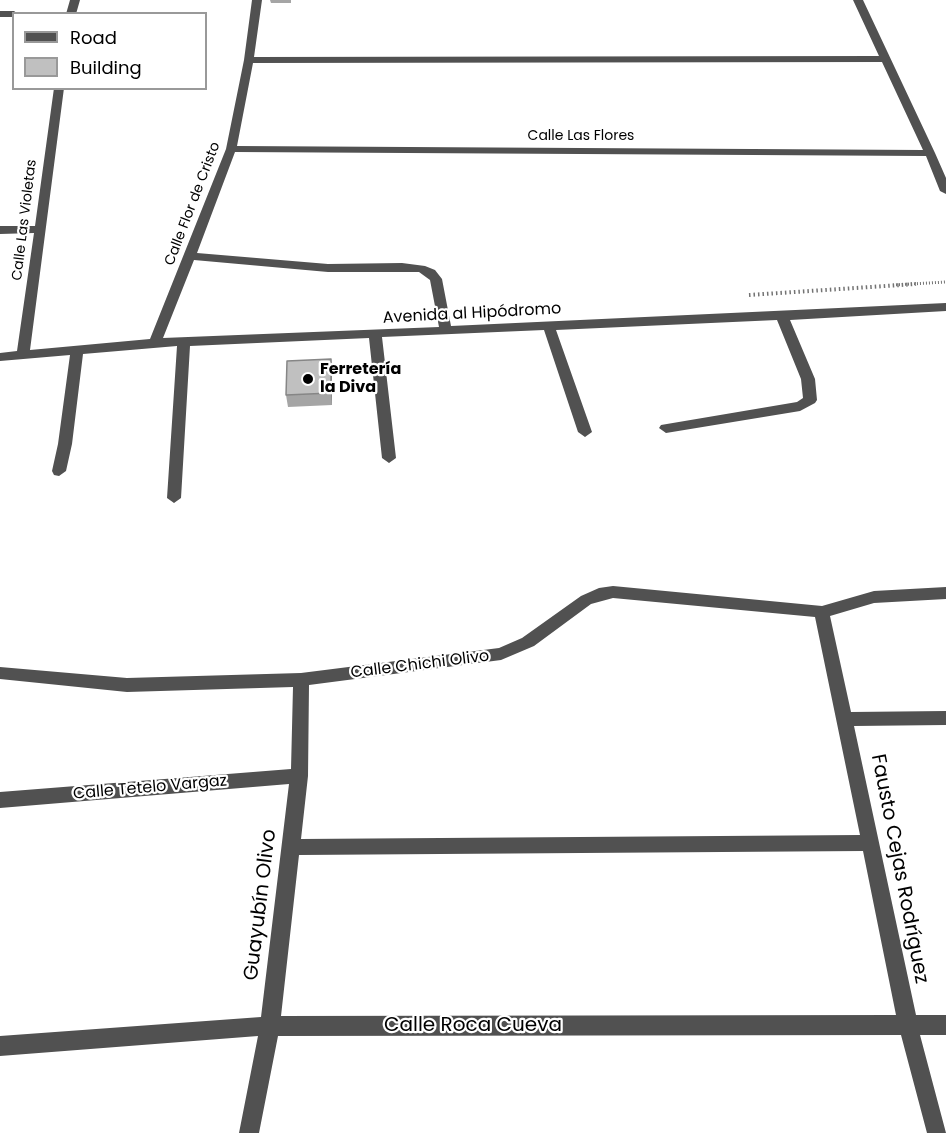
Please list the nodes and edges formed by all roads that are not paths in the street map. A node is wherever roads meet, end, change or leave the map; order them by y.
1 (257, 0) edge
2 (858, 0) edge
3 (887, 59) junction
4 (249, 60) junction
5 (59, 90) edge
6 (231, 149) junction
7 (930, 153) junction
8 (946, 191) edge
9 (39, 229) junction
10 (0, 230) edge
11 (190, 256) junction
12 (946, 307) edge
13 (782, 316) junction
14 (549, 327) junction
15 (446, 332) junction
16 (375, 335) junction
17 (184, 342) junction
18 (154, 343) junction
19 (77, 350) junction
20 (23, 355) junction
21 (0, 357) edge
22 (666, 428) dead end
23 (585, 432) dead end
24 (389, 458) dead end
25 (59, 471) dead end
26 (174, 498) dead end
27 (946, 593) edge
28 (822, 612) junction
29 (0, 673) edge
30 (301, 680) junction
31 (946, 718) edge
32 (846, 719) junction
33 (299, 776) junction
34 (0, 800) edge
35 (871, 843) junction
36 (290, 847) junction
37 (946, 1025) edge
38 (270, 1026) junction
39 (908, 1026) junction
40 (0, 1046) edge
41 (249, 1133) edge
42 (937, 1133) edge

1 - 4 street, Calle Flor de Cristo
2 - 3 street
3 - 4 street
3 - 7 street
4 - 6 street, Calle Flor de Cristo
5 - 9 street, Calle Las Violetas
6 - 7 street, Calle Las Flores
6 - 11 street, Calle Flor de Cristo
7 - 8 street
9 - 10 street
9 - 20 street, Calle Las Violetas
11 - 15 street
11 - 18 street, Calle Flor de Cristo
12 - 13 street, Avenida al Hipódromo
13 - 14 street, Avenida al Hipódromo
13 - 22 street
14 - 15 street, Avenida al Hipódromo
14 - 23 street
15 - 16 street, Avenida al Hipódromo
16 - 17 street, Avenida al Hipódromo
16 - 24 street
17 - 18 street, Avenida al Hipódromo
17 - 26 street
18 - 19 street, Avenida al Hipódromo
19 - 20 street, Avenida al Hipódromo
19 - 25 street
20 - 21 street, Avenida al Hipódromo
27 - 28 street
28 - 30 street, Calle Chichi Olivo
28 - 32 street, Fausto Cejas Rodríguez
29 - 30 street, Calle Chichi Olivo
30 - 33 street, Guayubín Olivo
31 - 32 street
32 - 35 street, Fausto Cejas Rodríguez
33 - 34 street, Calle Tetelo Vargaz
33 - 36 street, Guayubín Olivo
35 - 36 street
35 - 39 street, Fausto Cejas Rodríguez
36 - 38 street, Guayubín Olivo
37 - 39 street, Calle Roca Cueva
38 - 39 street, Calle Roca Cueva
38 - 40 street, Calle Roca Cueva
38 - 41 street, Guayubín Olivo
39 - 42 street, Fausto Cejas Rodríguez

